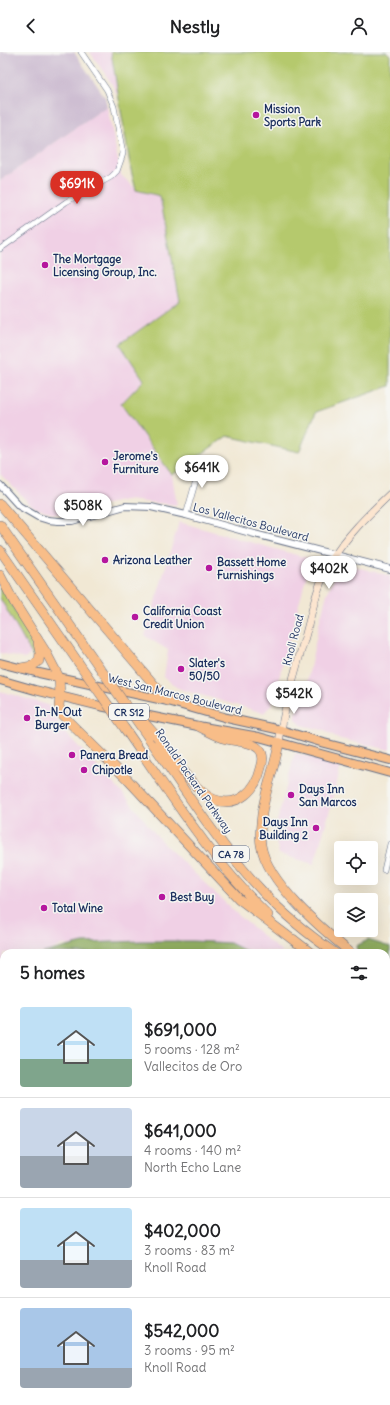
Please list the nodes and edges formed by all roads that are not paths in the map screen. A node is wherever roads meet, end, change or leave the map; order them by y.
1 (80, 52) edge
2 (0, 249) edge
3 (202, 459) dead end
4 (0, 485) edge
5 (390, 494) edge
6 (0, 504) edge
7 (186, 515) junction
8 (0, 525) edge
9 (0, 550) edge
10 (335, 555) junction
11 (390, 569) edge
12 (0, 575) edge
13 (36, 636) junction
14 (0, 663) edge
15 (21, 668) junction
16 (59, 677) junction
17 (0, 680) edge
18 (60, 696) junction
19 (120, 696) junction
20 (168, 701) junction
21 (198, 726) junction
22 (281, 730) junction
23 (280, 743) junction
24 (341, 748) junction
25 (315, 753) junction
26 (390, 760) edge
27 (390, 773) edge
28 (390, 844) edge
29 (384, 870) dead end
30 (297, 943) junction
31 (305, 949) edge
32 (330, 949) edge
33 (346, 949) edge

1 - 2 street
3 - 7 street
4 - 7 street, Los Vallecitos Boulevard
5 - 10 main road, Knoll Road
6 - 20 highway
7 - 10 street, Los Vallecitos Boulevard
8 - 19 highway, Ronald Packard Parkway / CA 78, bridge
9 - 30 highway, CA 78, bridge
10 - 11 street, Los Vallecitos Boulevard
10 - 22 main road, Knoll Road
12 - 13 highway
13 - 15 highway
13 - 16 highway
14 - 15 main road, West San Marcos Boulevard / CR S12
15 - 16 main road, West San Marcos Boulevard / CR S12
16 - 18 highway
16 - 20 main road, West San Marcos Boulevard / CR S12
17 - 18 main road, West San Marcos Boulevard / CR S12
18 - 21 main road, West San Marcos Boulevard / CR S12
18 - 30 highway
19 - 21 highway, bridge
19 - 32 highway, Ronald Packard Parkway / CA 78, bridge
20 - 22 main road, West San Marcos Boulevard / CR S12
21 - 23 main road, West San Marcos Boulevard / CR S12
22 - 23 main road, Knoll Road
22 - 24 main road, West San Marcos Boulevard / CR S12
23 - 25 main road, West San Marcos Boulevard / CR S12
23 - 33 highway
24 - 25 main road
24 - 26 main road, West San Marcos Boulevard / CR S12
25 - 27 main road, West San Marcos Boulevard / CR S12
28 - 29 street
30 - 31 highway, CA 78

